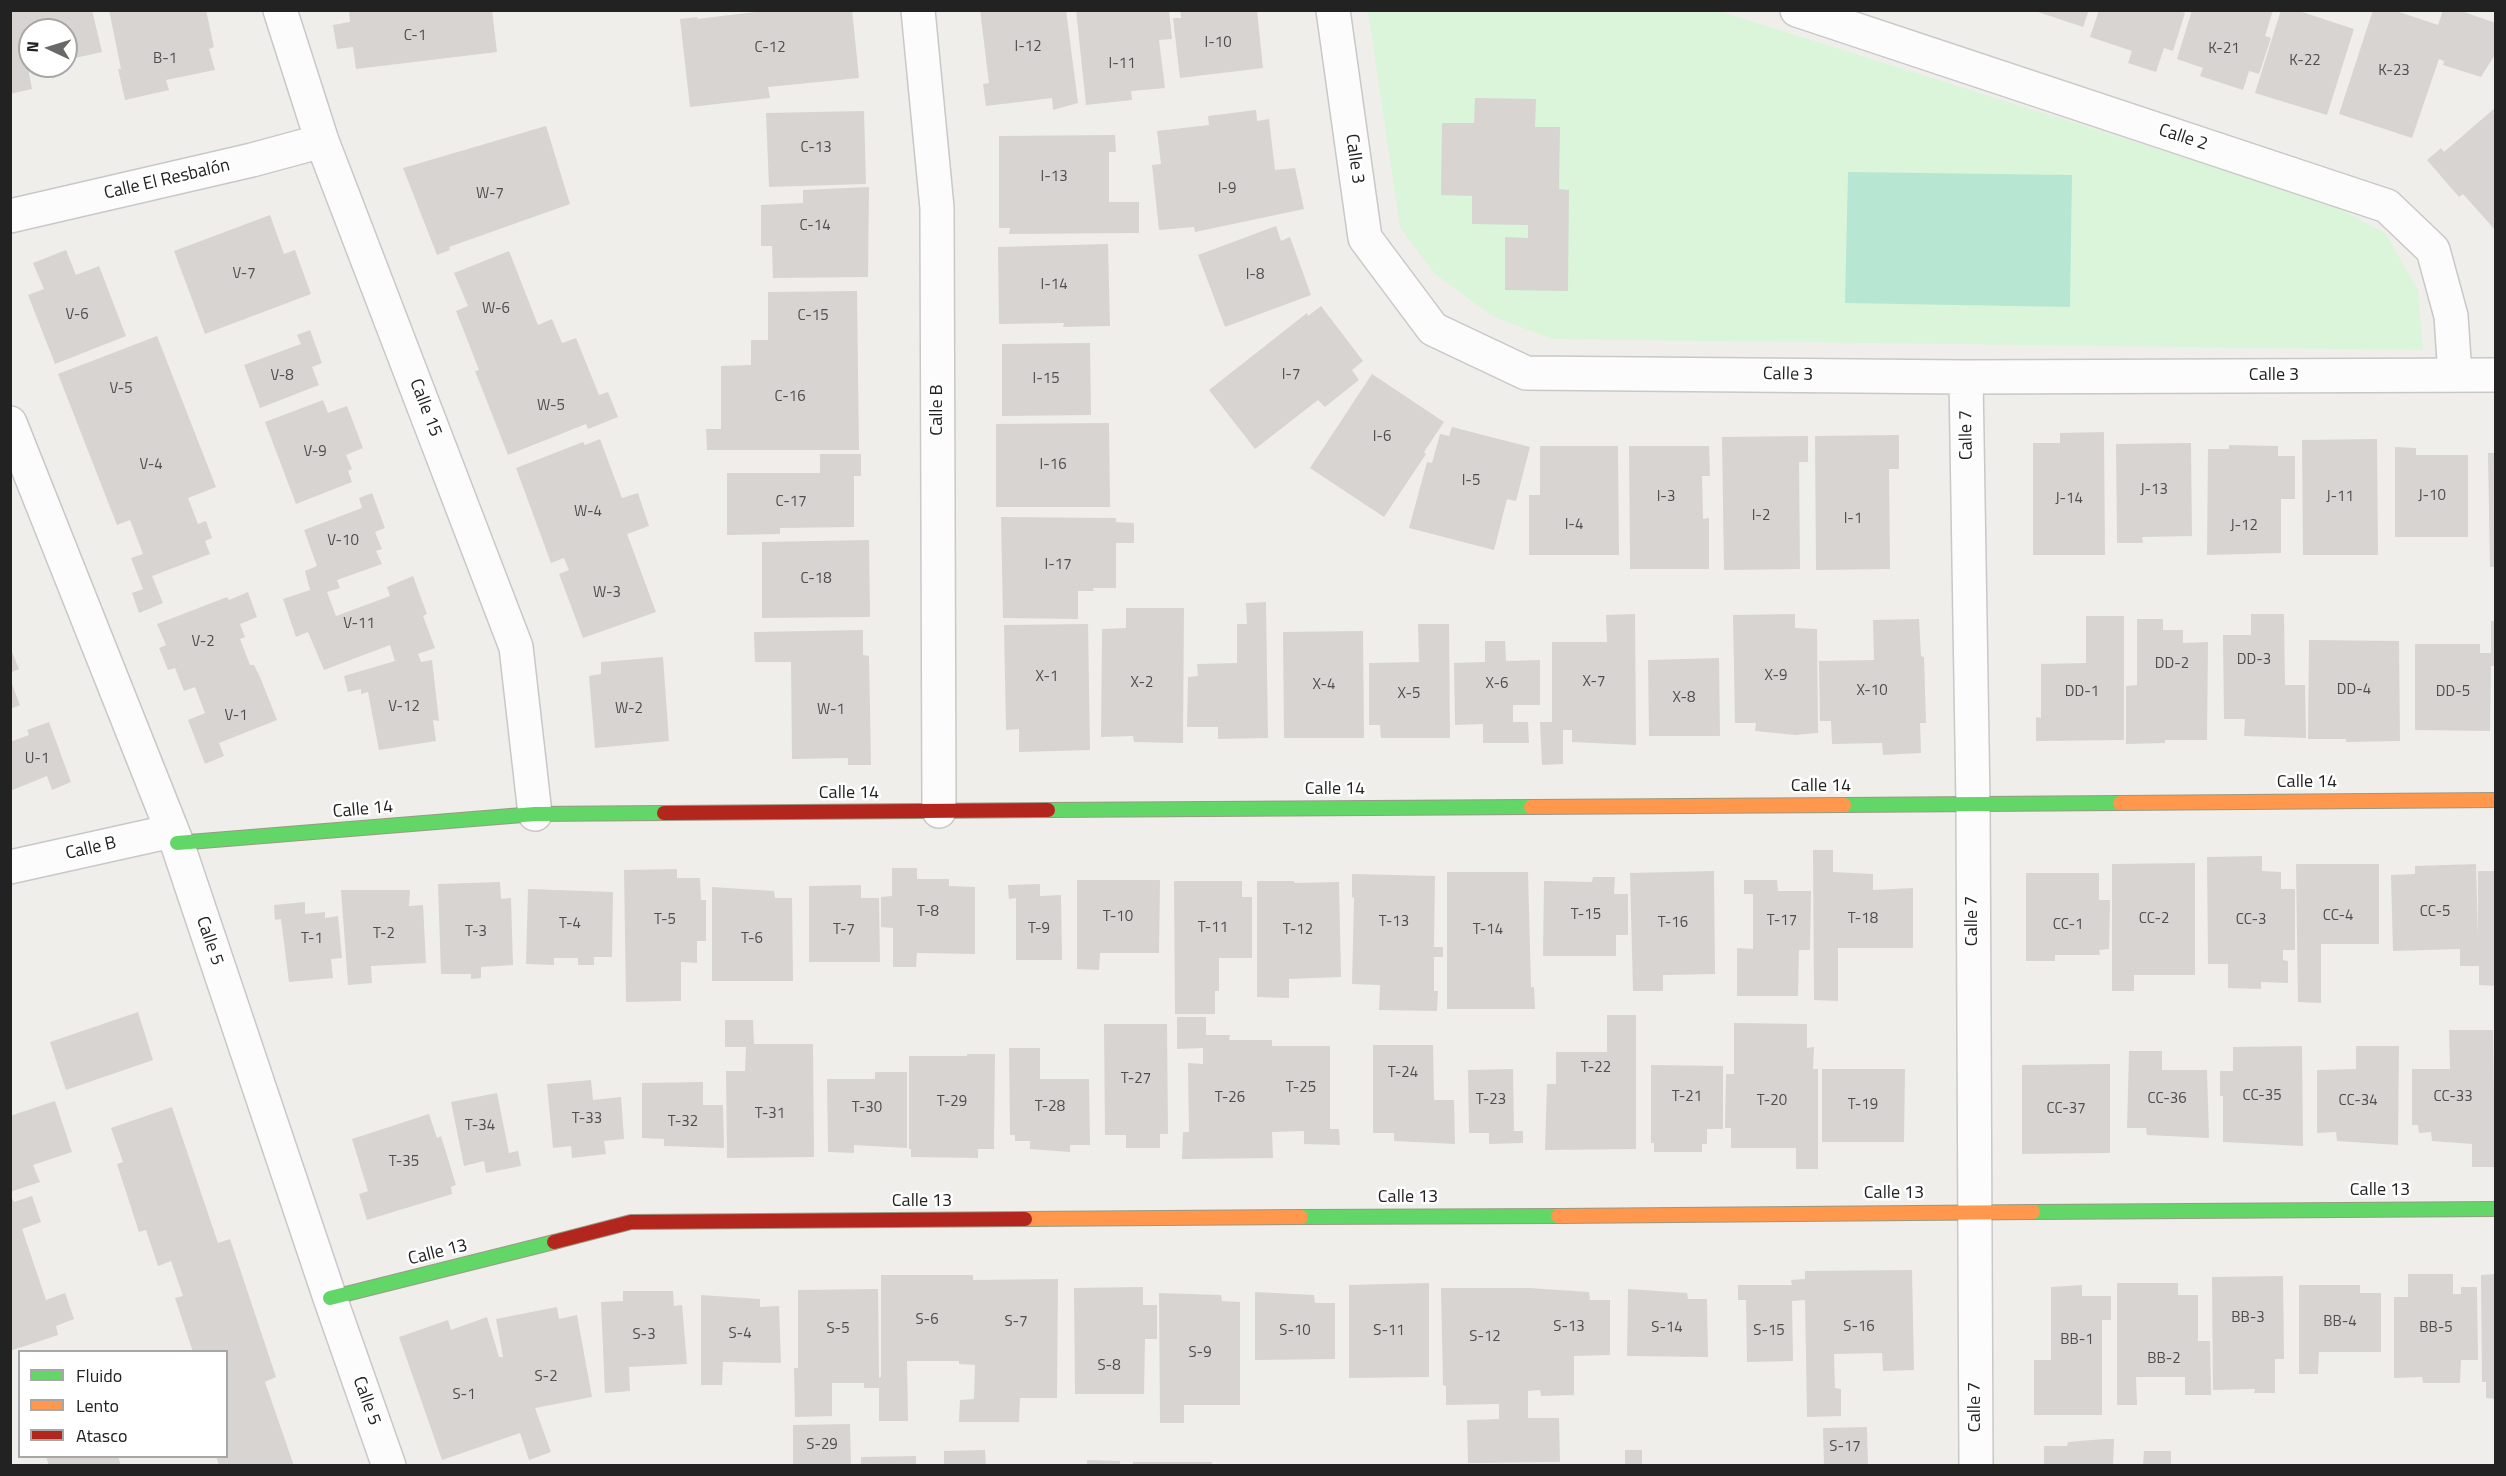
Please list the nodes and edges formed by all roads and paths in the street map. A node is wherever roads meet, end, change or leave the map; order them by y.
1 (280, 10) edge
2 (918, 10) edge
3 (1333, 10) edge
4 (1797, 10) edge
5 (322, 141) junction
6 (10, 216) edge
7 (2455, 375) junction
8 (2496, 375) edge
9 (1966, 377) junction
10 (10, 423) edge
11 (2496, 800) edge
12 (1973, 804) junction
13 (939, 811) junction
14 (535, 814) junction
15 (174, 837) junction
16 (10, 867) edge
17 (2496, 1209) edge
18 (1974, 1211) junction
19 (330, 1298) junction
20 (389, 1466) edge
21 (1976, 1466) edge

1 - 5 street, Calle 15
2 - 13 street, Calle B
3 - 9 street, Calle 3
4 - 7 street, Calle 2
5 - 6 street, Calle El Resbalón
5 - 14 street, Calle 15
7 - 8 street, Calle 3
7 - 9 street, Calle 3
9 - 12 street, Calle 7
10 - 15 street, Calle 5
11 - 12 street, Calle 14
12 - 13 street, Calle 14
12 - 18 street, Calle 7
13 - 14 street, Calle 14
14 - 15 street, Calle 14
15 - 16 street, Calle B
15 - 19 street, Calle 5
17 - 18 street, Calle 13
18 - 19 street, Calle 13
18 - 21 street, Calle 7
19 - 20 street, Calle 5

